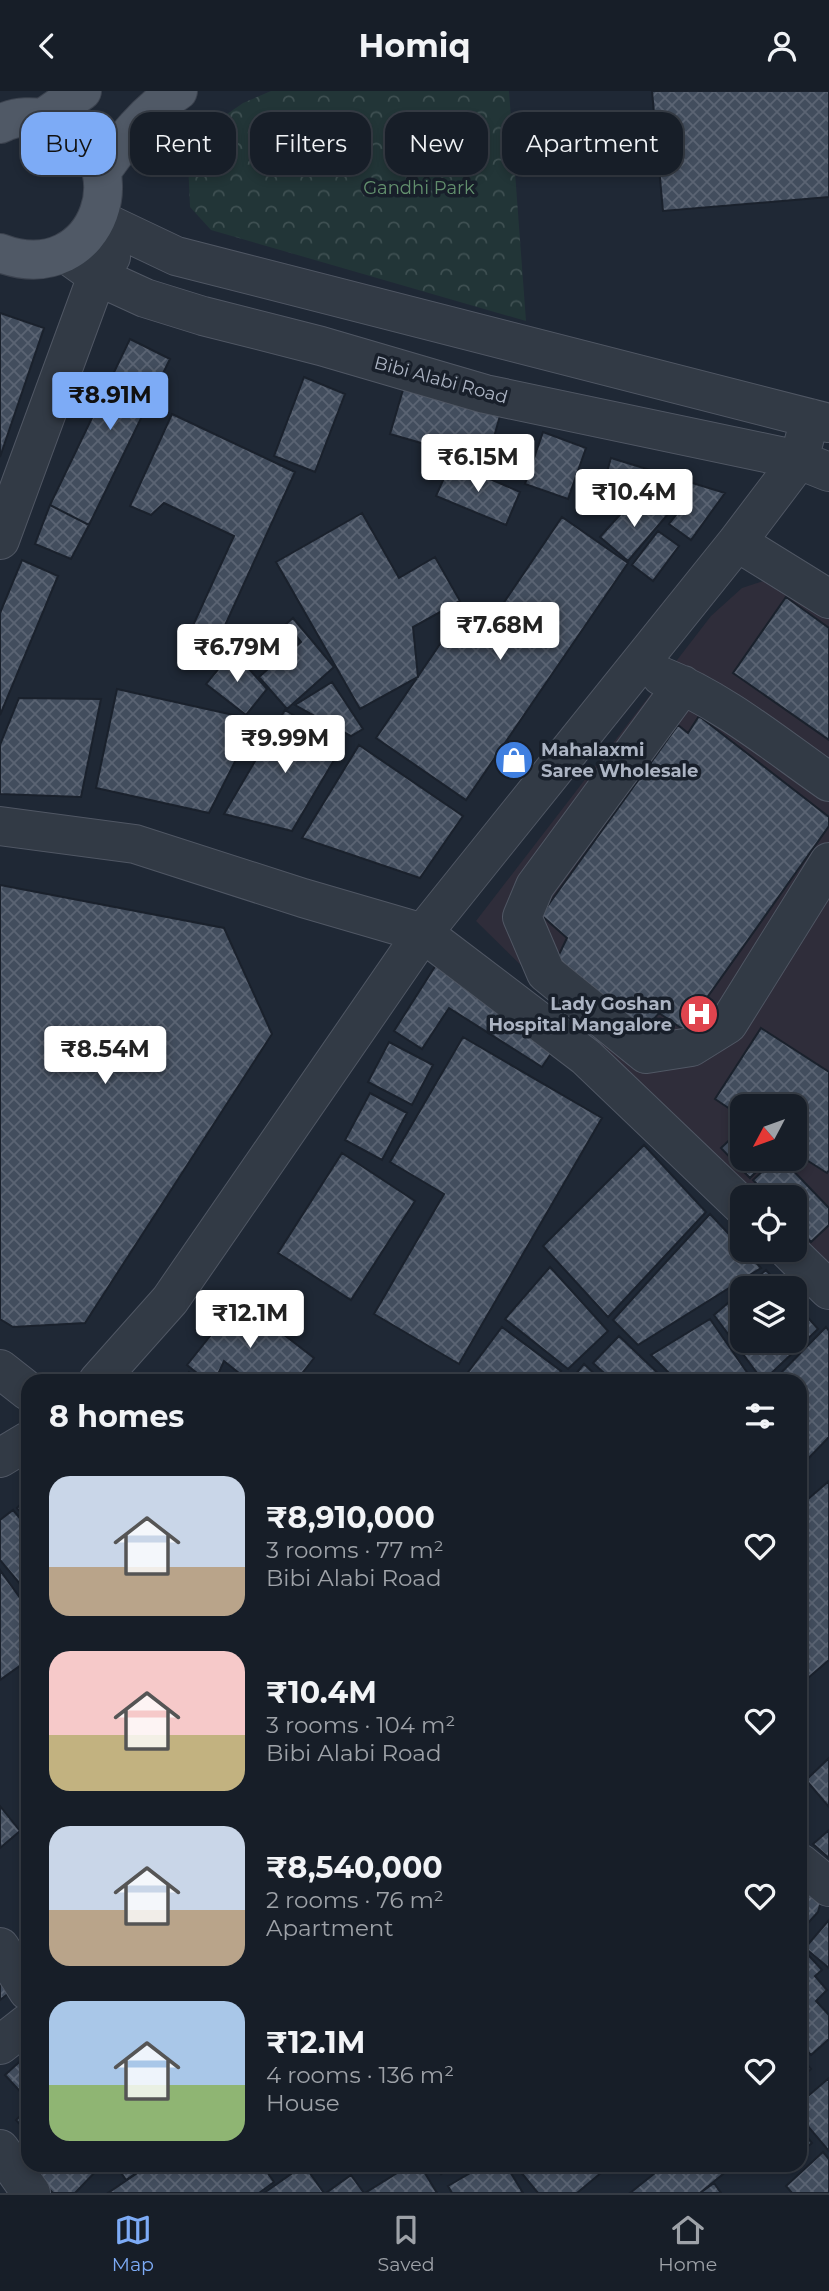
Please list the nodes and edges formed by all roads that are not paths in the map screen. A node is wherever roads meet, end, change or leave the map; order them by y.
1 (82, 91) edge
2 (178, 91) edge
3 (52, 112) edge
4 (21, 118) edge
5 (0, 124) edge
6 (116, 151) edge
7 (102, 175) edge
8 (113, 227) junction
9 (0, 253) edge
10 (65, 253) junction
11 (97, 276) junction
12 (819, 421) edge
13 (814, 466) edge
14 (0, 540) edge
15 (737, 542) junction
16 (829, 599) edge
17 (637, 666) junction
18 (684, 685) junction
19 (829, 782) edge
20 (0, 827) edge
21 (829, 862) edge
22 (423, 933) junction
23 (730, 1195) edge
24 (800, 1262) edge
25 (829, 1290) edge
26 (0, 1369) edge
27 (106, 1374) edge
28 (21, 1386) edge
29 (21, 1445) edge
30 (0, 1458) edge
31 (807, 1869) edge
32 (829, 1887) edge
33 (0, 1947) edge
34 (21, 1980) edge
35 (21, 2028) edge
36 (0, 2045) edge
37 (0, 2150) edge
38 (31, 2193) edge

1 - 3 main road
2 - 6 main road
4 - 5 main road
7 - 8 main road
8 - 10 main road
8 - 11 street
8 - 12 street
9 - 10 main road
10 - 11 street, Bibi Alabi Road
11 - 13 street, Bibi Alabi Road
11 - 14 street
12 - 13 street
13 - 15 street
15 - 16 street
15 - 17 street
17 - 18 street
17 - 22 street
18 - 19 street
18 - 21 street
20 - 22 street
22 - 23 street
22 - 27 street
24 - 25 street
26 - 28 street
29 - 30 street
31 - 32 street
33 - 34 street
35 - 36 street
37 - 38 street

